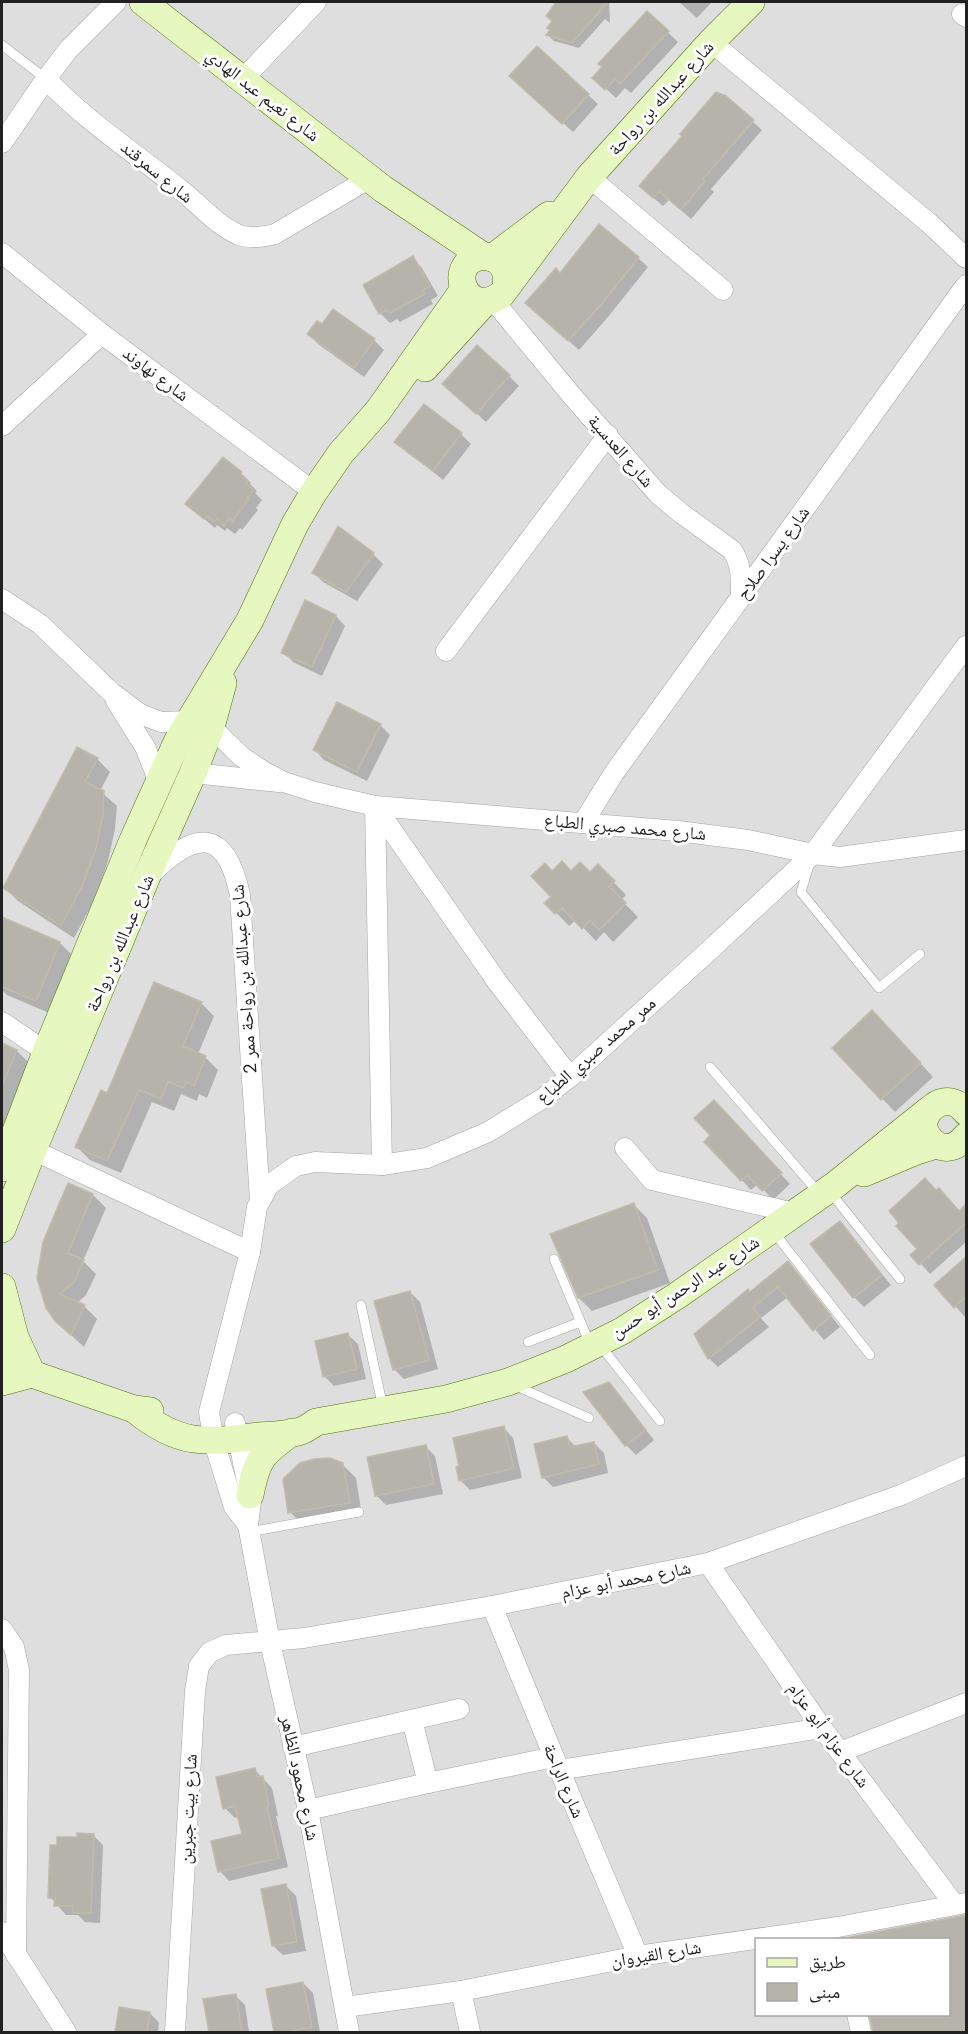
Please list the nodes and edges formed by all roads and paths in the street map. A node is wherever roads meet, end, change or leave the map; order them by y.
1 (116, 2) edge
2 (143, 2) edge
3 (316, 2) edge
4 (751, 2) edge
5 (711, 42) junction
6 (2, 45) edge
7 (46, 79) junction
8 (242, 80) junction
9 (2, 143) edge
10 (377, 183) junction
11 (581, 186) junction
12 (2, 253) edge
13 (966, 258) edge
14 (484, 280) junction
15 (966, 285) edge
16 (723, 290) dead end
17 (102, 334) junction
18 (3, 423) edge
19 (608, 435) junction
20 (314, 492) junction
21 (741, 597) junction
22 (2, 599) edge
23 (966, 646) edge
24 (446, 651) dead end
25 (112, 693) junction
26 (200, 724) junction
27 (193, 773) junction
28 (159, 782) junction
29 (284, 782) junction
30 (375, 806) junction
31 (583, 823) junction
32 (966, 840) edge
33 (813, 854) junction
34 (147, 876) junction
35 (920, 954) dead end
36 (2, 1022) edge
37 (46, 1052) junction
38 (710, 1066) dead end
39 (570, 1077) junction
40 (952, 1102) edge
41 (625, 1148) dead end
42 (954, 1148) edge
43 (33, 1150) junction
44 (382, 1165) junction
45 (2, 1168) edge
46 (828, 1190) junction
47 (260, 1200) junction
48 (794, 1213) junction
49 (2, 1229) edge
50 (771, 1229) junction
51 (250, 1252) junction
52 (554, 1259) dead end
53 (900, 1279) dead end
54 (2, 1287) edge
55 (361, 1305) dead end
56 (580, 1322) junction
57 (528, 1342) dead end
58 (595, 1345) junction
59 (870, 1355) dead end
60 (2, 1357) edge
61 (32, 1374) junction
62 (2, 1382) edge
63 (508, 1382) junction
64 (384, 1410) junction
65 (589, 1418) dead end
66 (660, 1421) dead end
67 (305, 1427) junction
68 (224, 1432) junction
69 (966, 1466) edge
70 (250, 1495) junction
71 (359, 1512) dead end
72 (248, 1528) junction
73 (708, 1563) junction
74 (492, 1606) junction
75 (2, 1629) edge
76 (270, 1642) junction
77 (966, 1703) edge
78 (459, 1709) dead end
79 (412, 1720) junction
80 (822, 1728) junction
81 (293, 1747) junction
82 (840, 1752) junction
83 (556, 1764) junction
84 (428, 1783) junction
85 (308, 1810) junction
86 (960, 1903) edge
87 (2, 1932) edge
88 (840, 1933) edge
89 (796, 1938) edge
90 (755, 1943) edge
91 (16, 1955) junction
92 (638, 1956) junction
93 (461, 1990) junction
94 (345, 2007) junction
95 (857, 2016) edge
96 (66, 2032) edge
97 (175, 2032) edge
98 (349, 2032) edge
99 (470, 2032) edge
100 (861, 2032) edge

1 - 7 street
2 - 8 street, شارع نعيم عبد الهادي
3 - 8 street
4 - 5 street, شارع عبدالله بن رواحة
5 - 11 street, شارع عبدالله بن رواحة
5 - 13 street
6 - 7 lane
7 - 9 street
7 - 10 street, شارع سمرقند
8 - 10 street, شارع نعيم عبد الهادي
10 - 14 street, شارع نعيم عبد الهادي
11 - 14 street, شارع عبدالله بن رواحة
11 - 16 street
12 - 17 street, شارع نهاوند
14 - 19 street, شارع العدسية
14 - 20 street, شارع عبدالله بن رواحة
15 - 21 street, شارع يسرا صلاح
17 - 18 street
17 - 20 street, شارع نهاوند
19 - 21 street, شارع العدسية
19 - 24 street
20 - 26 street, شارع عبدالله بن رواحة
21 - 31 street, شارع يسرا صلاح
22 - 25 street
23 - 33 street, ممر محمد صبري الطباع
25 - 26 street
25 - 28 street
26 - 27 street, شارع عبدالله بن رواحة
26 - 28 street, شارع عبدالله بن رواحة
26 - 29 street, شارع محمد صبري الطباع
27 - 29 street, شارع محمد صبري الطباع
27 - 34 street, شارع عبدالله بن رواحة
28 - 37 street, شارع عبدالله بن رواحة
29 - 30 street, شارع محمد صبري الطباع
30 - 31 street, شارع محمد صبري الطباع
30 - 39 street
30 - 44 street
31 - 33 street, شارع محمد صبري الطباع
32 - 33 street, شارع محمد صبري الطباع
33 - 35 lane
33 - 39 street, ممر محمد صبري الطباع
34 - 43 street, شارع عبدالله بن رواحة
34 - 47 street, شارع عبدالله بن رواحة ممر 2
36 - 37 street
37 - 45 street, شارع عبدالله بن رواحة
38 - 46 lane
39 - 44 street, ممر محمد صبري الطباع
40 - 42 street
40 - 46 street, شارع عبد الرحمن أبو حسن
41 - 48 street
42 - 46 street, شارع عبد الرحمن أبو حسن
43 - 49 street, شارع عبدالله بن رواحة
43 - 51 street
44 - 47 street, ممر محمد صبري الطباع
46 - 48 street, شارع عبد الرحمن أبو حسن
46 - 53 lane
47 - 51 street
48 - 50 street, شارع عبد الرحمن أبو حسن
50 - 58 street, شارع عبد الرحمن أبو حسن
50 - 59 lane
51 - 68 street
52 - 56 lane
54 - 61 street
55 - 64 lane
56 - 57 lane
56 - 58 lane
58 - 63 street, شارع عبد الرحمن أبو حسن
58 - 66 lane
60 - 61 street, شارع عبد الرحمن أبو حسن
61 - 62 street
61 - 68 street, شارع عبد الرحمن أبو حسن
63 - 64 street, شارع عبد الرحمن أبو حسن
63 - 65 lane
64 - 67 street, شارع عبد الرحمن أبو حسن
67 - 68 street, شارع عبد الرحمن أبو حسن
67 - 70 street
68 - 70 street, شارع محمود الظاهر
68 - 72 street, شارع محمود الظاهر
69 - 73 street, شارع محمد أبو عزام
70 - 72 street, شارع محمود الظاهر
71 - 72 lane
72 - 76 street, شارع محمود الظاهر
73 - 74 street, شارع محمد أبو عزام
73 - 80 street, شارع عزام أبو عزام
74 - 76 street, شارع محمد أبو عزام
74 - 83 street, شارع الراحة
75 - 91 street
76 - 81 street, شارع محمود الظاهر
76 - 97 street, شارع بيت جبرين
77 - 82 street
78 - 79 street
79 - 81 street
79 - 84 street
80 - 82 street, شارع عزام أبو عزام
80 - 83 street
81 - 85 street, شارع محمود الظاهر
82 - 86 street, شارع عزام أبو عزام
83 - 84 street
83 - 92 street, شارع الراحة
84 - 85 street
85 - 94 street, شارع محمود الظاهر
86 - 88 street, شارع القيروان
87 - 91 street
88 - 89 street, شارع القيروان
90 - 92 street, شارع القيروان
91 - 96 street
92 - 93 street, شارع القيروان
93 - 94 street, شارع القيروان
93 - 99 street
94 - 98 street, شارع محمود الظاهر
95 - 100 street

